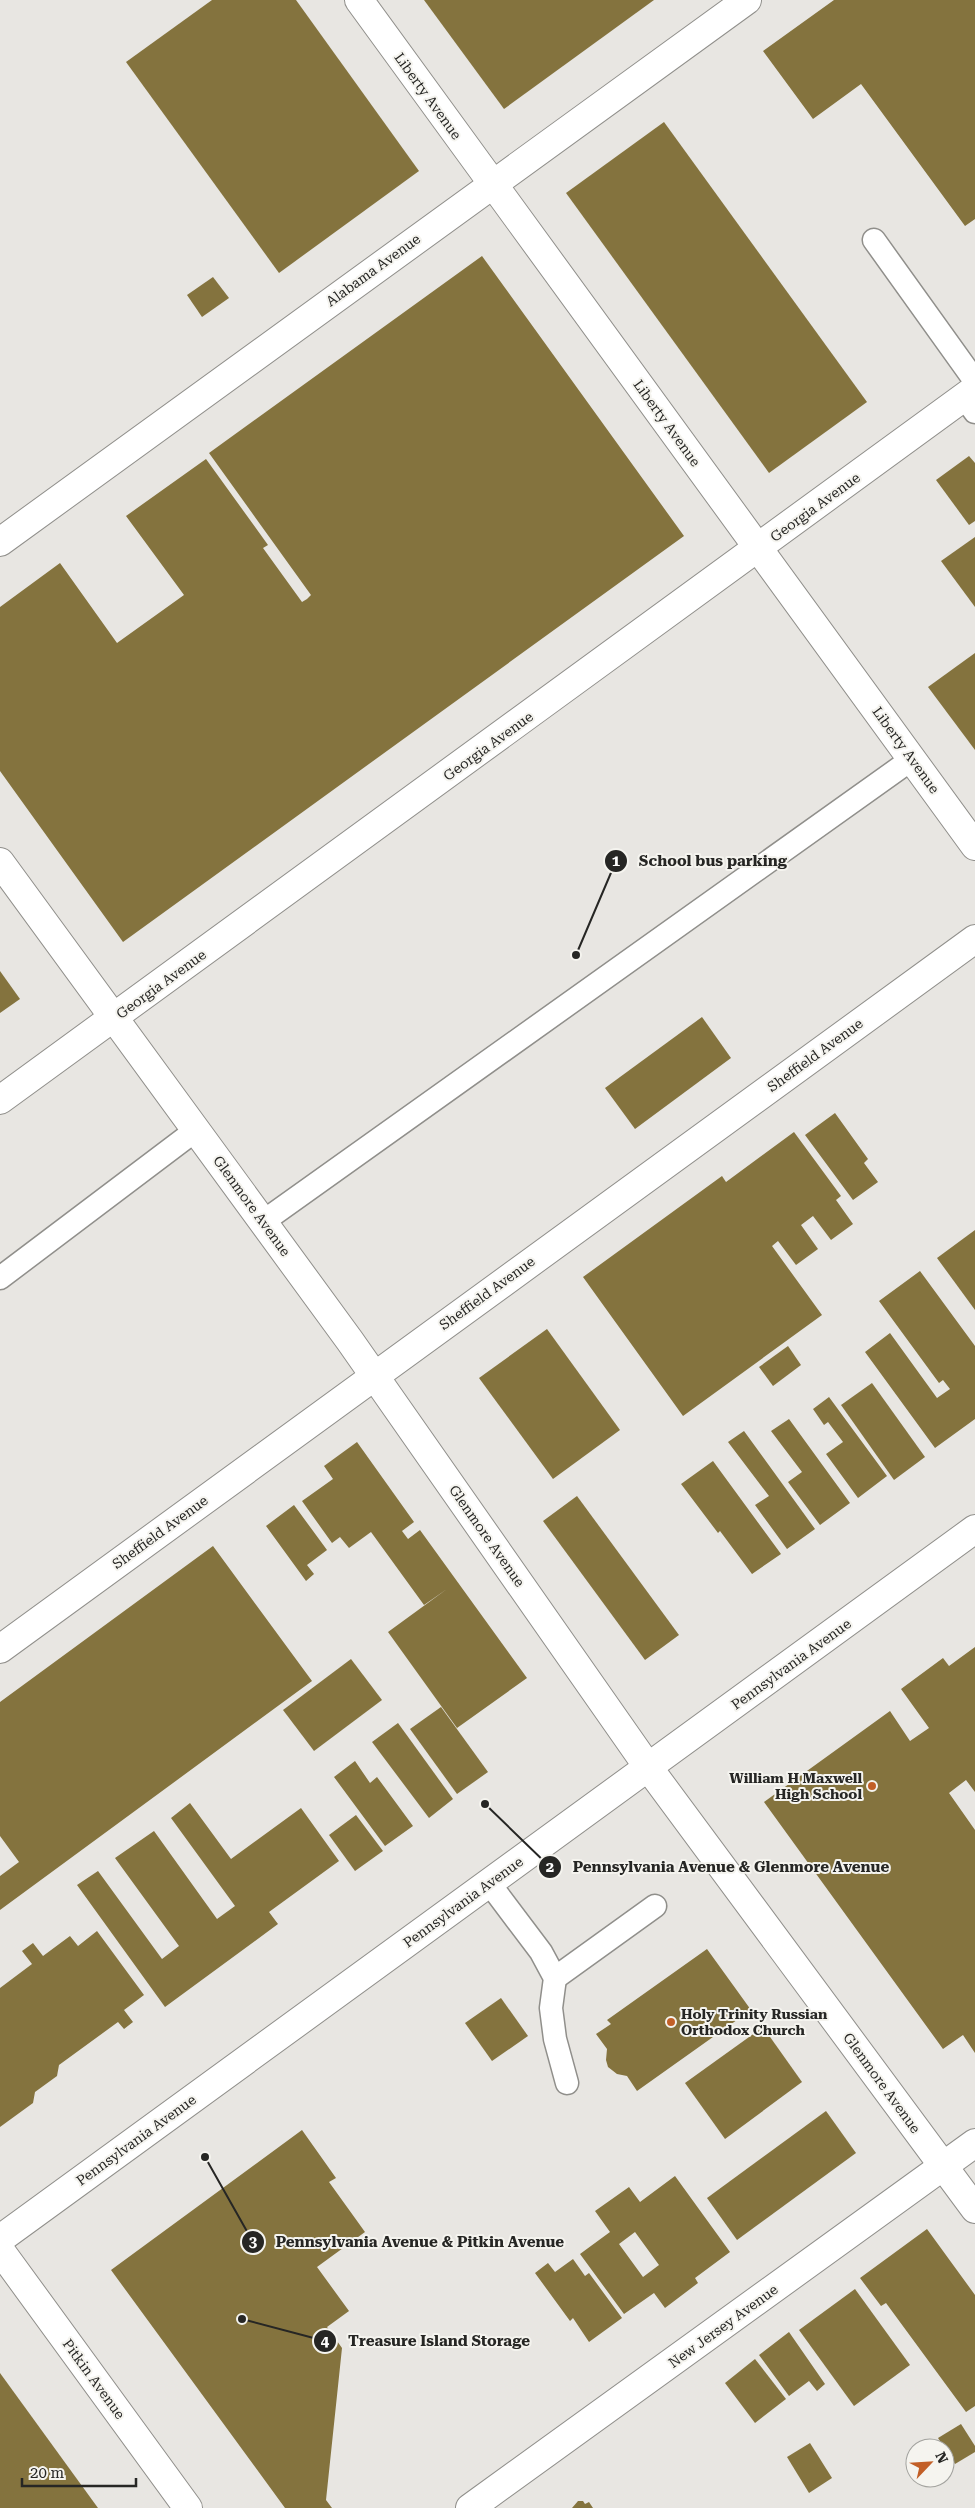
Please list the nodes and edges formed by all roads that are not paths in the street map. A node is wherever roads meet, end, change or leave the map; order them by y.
1 (359, 0) edge
2 (747, 0) edge
3 (492, 184) junction
4 (874, 240) dead end
5 (972, 395) edge
6 (0, 542) edge
7 (759, 548) junction
8 (912, 759) junction
9 (975, 846) edge
10 (0, 862) edge
11 (975, 938) edge
12 (114, 1018) junction
13 (0, 1100) edge
14 (196, 1130) junction
15 (264, 1222) junction
16 (0, 1278) edge
17 (374, 1376) junction
18 (975, 1529) edge
19 (0, 1649) edge
20 (648, 1767) junction
21 (489, 1883) junction
22 (655, 1906) dead end
23 (555, 1978) junction
24 (567, 2083) dead end
25 (975, 2143) edge
26 (943, 2166) junction
27 (975, 2209) edge
28 (0, 2239) edge
29 (0, 2250) edge
30 (188, 2508) edge
31 (470, 2508) edge

1 - 3 street, Liberty Avenue
2 - 3 street, Alabama Avenue
3 - 6 street, Alabama Avenue
3 - 7 street, Liberty Avenue
4 - 5 lane
5 - 7 street, Georgia Avenue
7 - 8 street, Liberty Avenue
7 - 12 street, Georgia Avenue
8 - 9 street, Liberty Avenue
8 - 15 lane
10 - 12 street, Glenmore Avenue
11 - 17 street, Sheffield Avenue
12 - 13 street, Georgia Avenue
12 - 14 street, Glenmore Avenue
14 - 15 street, Glenmore Avenue
14 - 16 lane
15 - 17 street, Glenmore Avenue
17 - 19 street, Sheffield Avenue
17 - 20 street, Glenmore Avenue
18 - 20 street, Pennsylvania Avenue
20 - 21 street, Pennsylvania Avenue
20 - 26 street, Glenmore Avenue
21 - 23 lane
21 - 28 street, Pennsylvania Avenue
22 - 23 lane
23 - 24 lane
25 - 26 street, New Jersey Avenue
26 - 27 street, Glenmore Avenue
26 - 31 street, New Jersey Avenue
29 - 30 street, Pitkin Avenue

